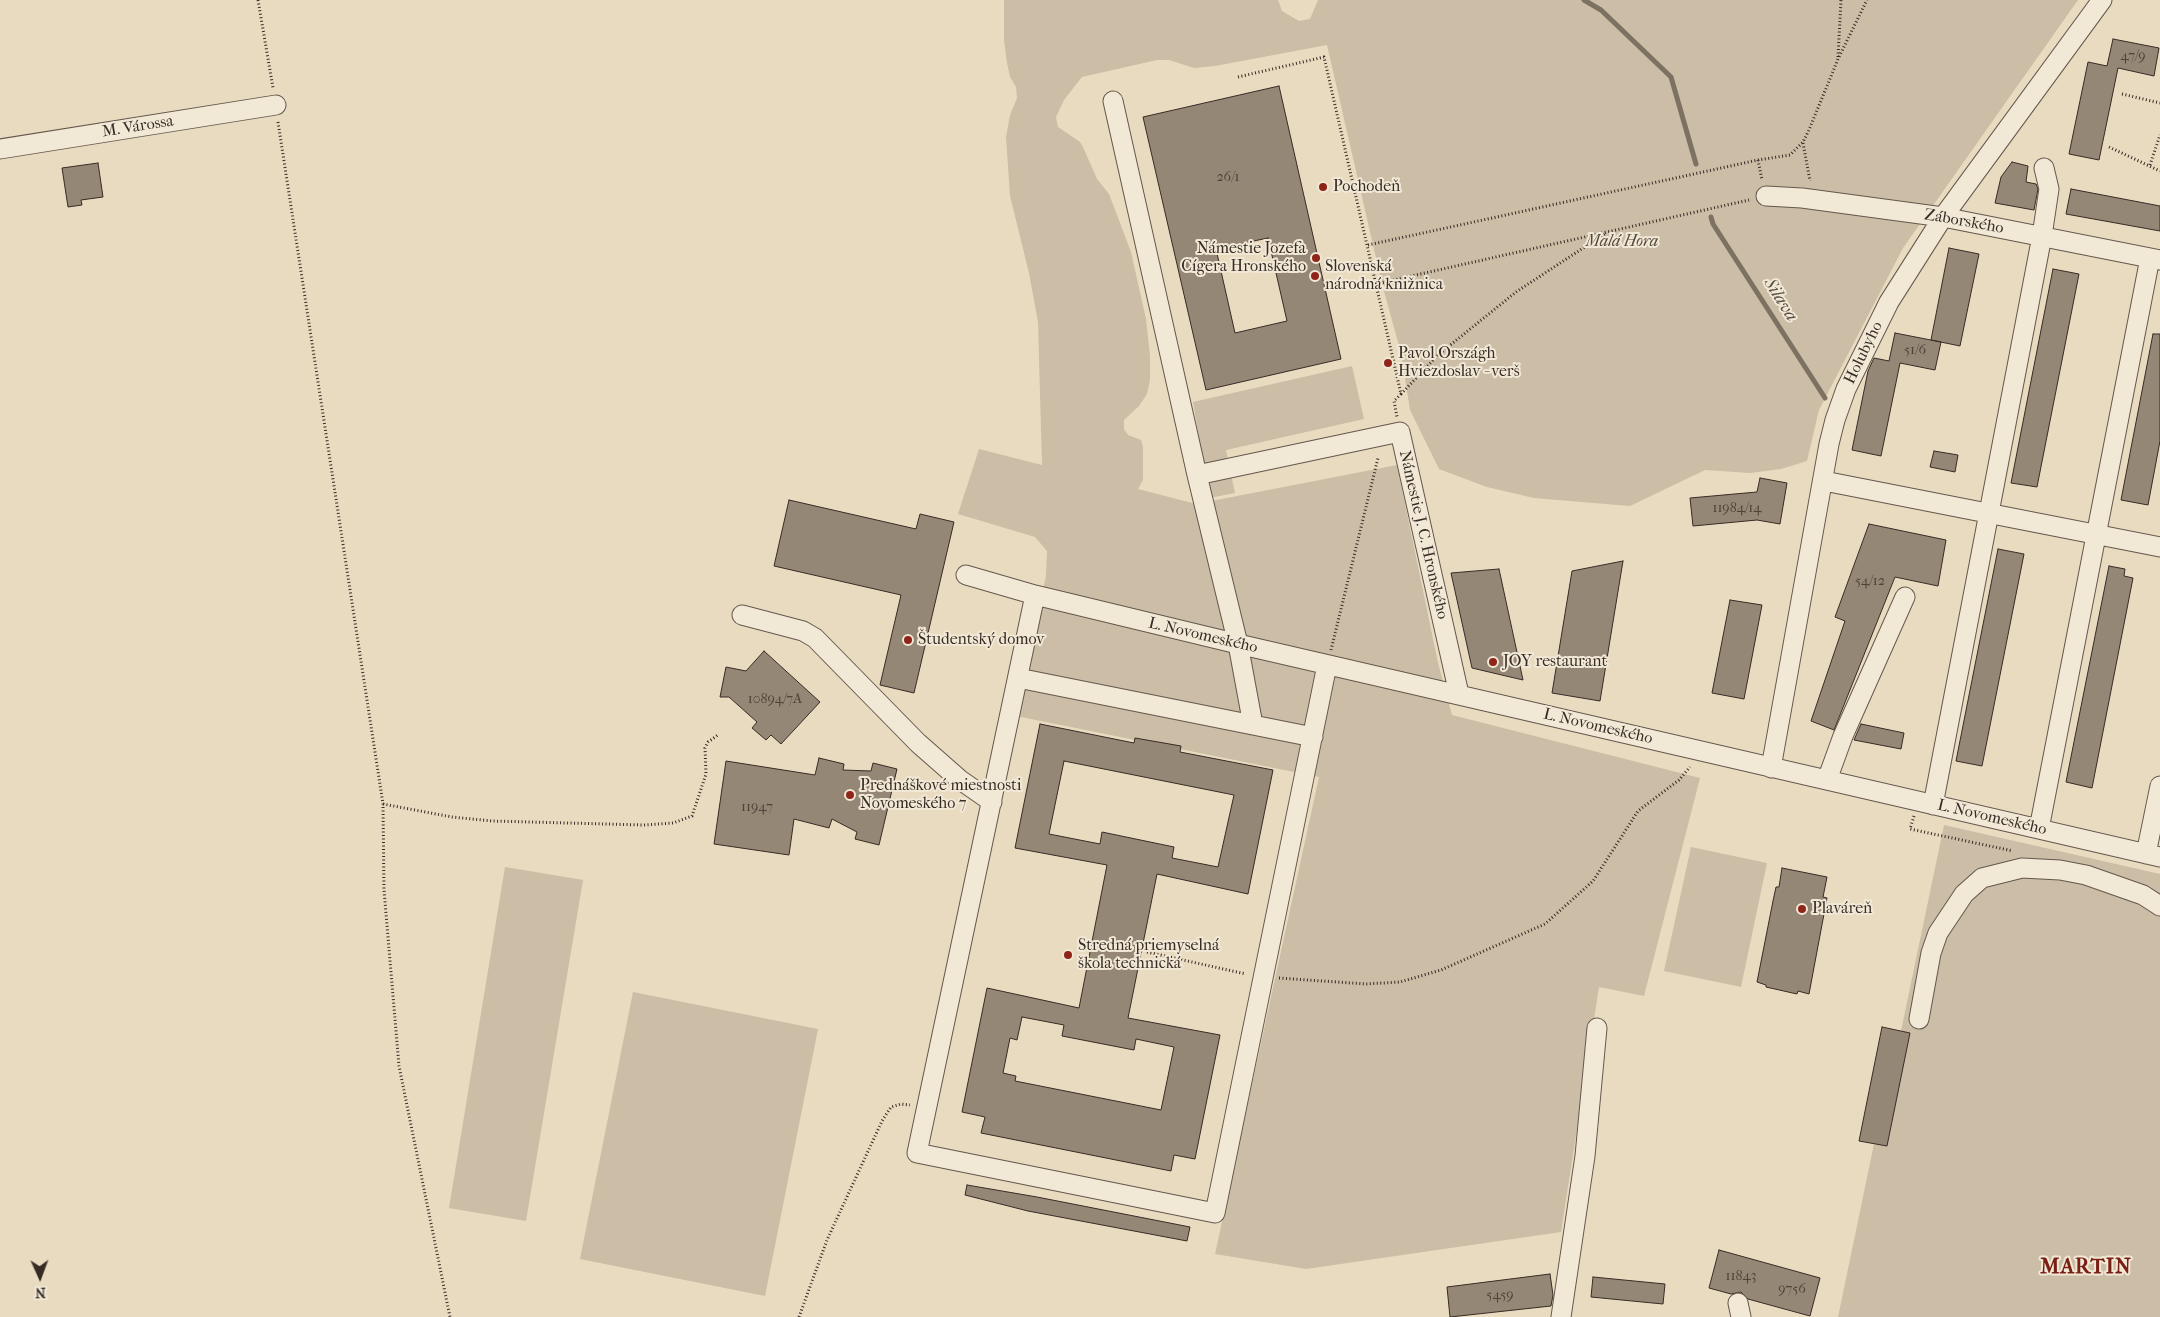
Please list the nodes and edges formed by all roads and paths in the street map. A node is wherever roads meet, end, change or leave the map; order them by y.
1 (258, 0) edge
2 (1841, 0) edge
3 (1867, 0) edge
4 (2102, 0) edge
5 (1838, 59) junction
6 (1238, 77) dead end
7 (2122, 94) dead end
8 (1113, 101) dead end
9 (2160, 103) edge
10 (276, 106) junction
11 (2160, 135) edge
12 (1803, 142) junction
13 (2109, 147) dead end
14 (0, 149) edge
15 (2150, 165) junction
16 (2044, 168) dead end
17 (2160, 171) edge
18 (1766, 196) joint
19 (1814, 200) junction
20 (1944, 217) junction
21 (1608, 231) junction
22 (2042, 236) junction
23 (1368, 245) junction
24 (2155, 259) edge
25 (1376, 284) junction
26 (1401, 394) junction
27 (1400, 432) junction
28 (1378, 458) dead end
29 (1197, 476) junction
30 (1824, 481) junction
31 (1990, 513) junction
32 (2097, 535) junction
33 (2160, 547) edge
34 (966, 575) dead end
35 (1035, 596) junction
36 (1905, 597) dead end
37 (742, 616) dead end
38 (1238, 644) junction
39 (1327, 665) junction
40 (1018, 678) junction
41 (1459, 694) junction
42 (1253, 725) junction
43 (718, 735) dead end
44 (1313, 737) junction
45 (1694, 762) dead end
46 (1771, 768) junction
47 (1827, 780) junction
48 (2160, 786) edge
49 (992, 802) junction
50 (382, 804) junction
51 (1933, 805) junction
52 (2039, 829) junction
53 (2153, 856) edge
54 (2160, 906) edge
55 (1366, 984) dead end
56 (1919, 1019) dead end
57 (1597, 1028) dead end
58 (927, 1107) junction
59 (450, 1317) edge
60 (799, 1317) edge
61 (1561, 1317) edge

1 - 10 path
2 - 5 path
3 - 5 path
4 - 20 street, Holubyho
5 - 12 path
6 - 23 path
7 - 9 path
8 - 29 street
10 - 14 street, M. Várossa
10 - 50 path
11 - 15 path
12 - 19 path
12 - 23 path
13 - 15 path
15 - 17 path
16 - 22 street
18 - 19 street, Záborského
18 - 21 path
19 - 20 street, Záborského
20 - 22 street, Záborského
20 - 30 street, Holubyho
21 - 25 path
21 - 26 path
22 - 24 street, Záborského
22 - 31 street
23 - 25 path
24 - 32 street
25 - 26 path
26 - 27 path
27 - 29 street, Námestie J. C. Hronského
27 - 41 street, Námestie J. C. Hronského
28 - 39 path
29 - 38 street
30 - 31 street
30 - 46 street, Holubyho
31 - 32 street
31 - 51 street
32 - 33 street
32 - 52 street
34 - 35 street, L. Novomeského
35 - 38 street, L. Novomeského
35 - 40 street
36 - 47 street
37 - 49 street
38 - 39 street, L. Novomeského
38 - 42 street
39 - 41 street, L. Novomeského
39 - 44 street
40 - 42 street
40 - 49 street
41 - 46 street, L. Novomeského
42 - 44 street
43 - 50 path
44 - 58 street
45 - 55 path
46 - 47 street, L. Novomeského
47 - 51 street, L. Novomeského
48 - 53 street
49 - 58 street
50 - 59 path
51 - 52 street, L. Novomeského
52 - 53 street, L. Novomeského
54 - 56 street
57 - 61 street
58 - 60 path

